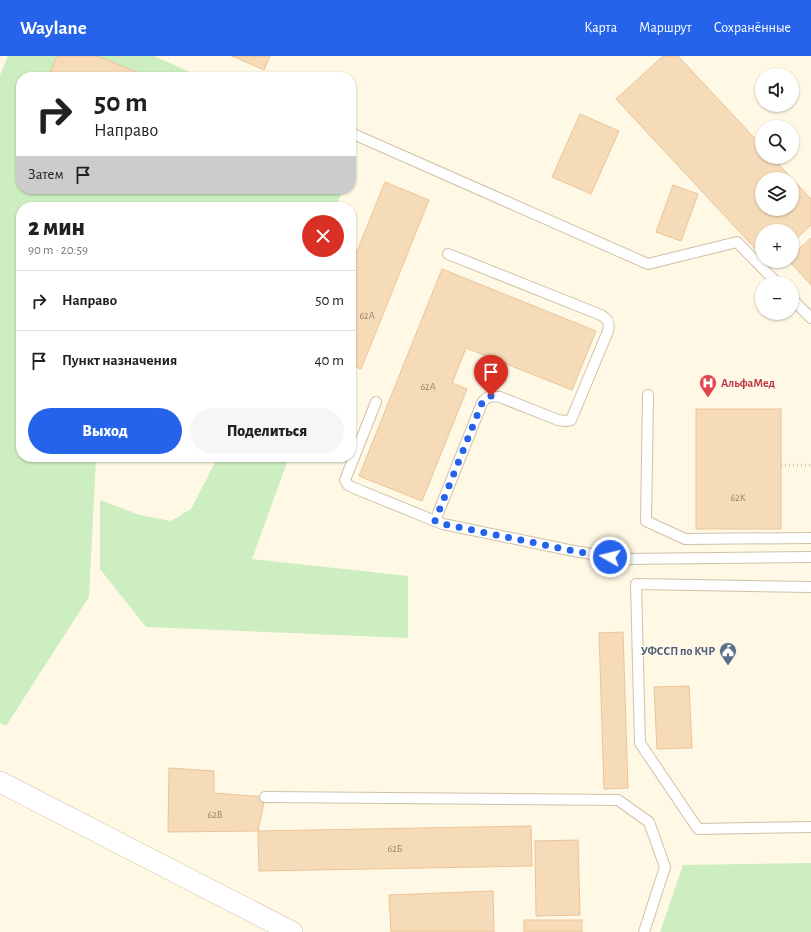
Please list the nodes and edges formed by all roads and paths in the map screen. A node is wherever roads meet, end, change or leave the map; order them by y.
1 (356, 135) edge
2 (448, 254) dead end
3 (770, 276) edge
4 (799, 306) edge
5 (811, 318) edge
6 (648, 395) dead end
7 (376, 402) dead end
8 (356, 452) edge
9 (352, 462) edge
10 (780, 465) dead end
11 (811, 466) edge
12 (435, 521) junction
13 (811, 538) edge
14 (811, 557) edge
15 (811, 586) edge
16 (0, 782) edge
17 (265, 797) dead end
18 (811, 827) edge
19 (292, 932) edge
20 (644, 932) edge

1 - 3 lane
2 - 12 lane
4 - 5 lane
6 - 13 lane
7 - 8 lane
9 - 12 lane
10 - 11 path
12 - 14 lane
15 - 18 lane
16 - 19 street
17 - 20 lane

